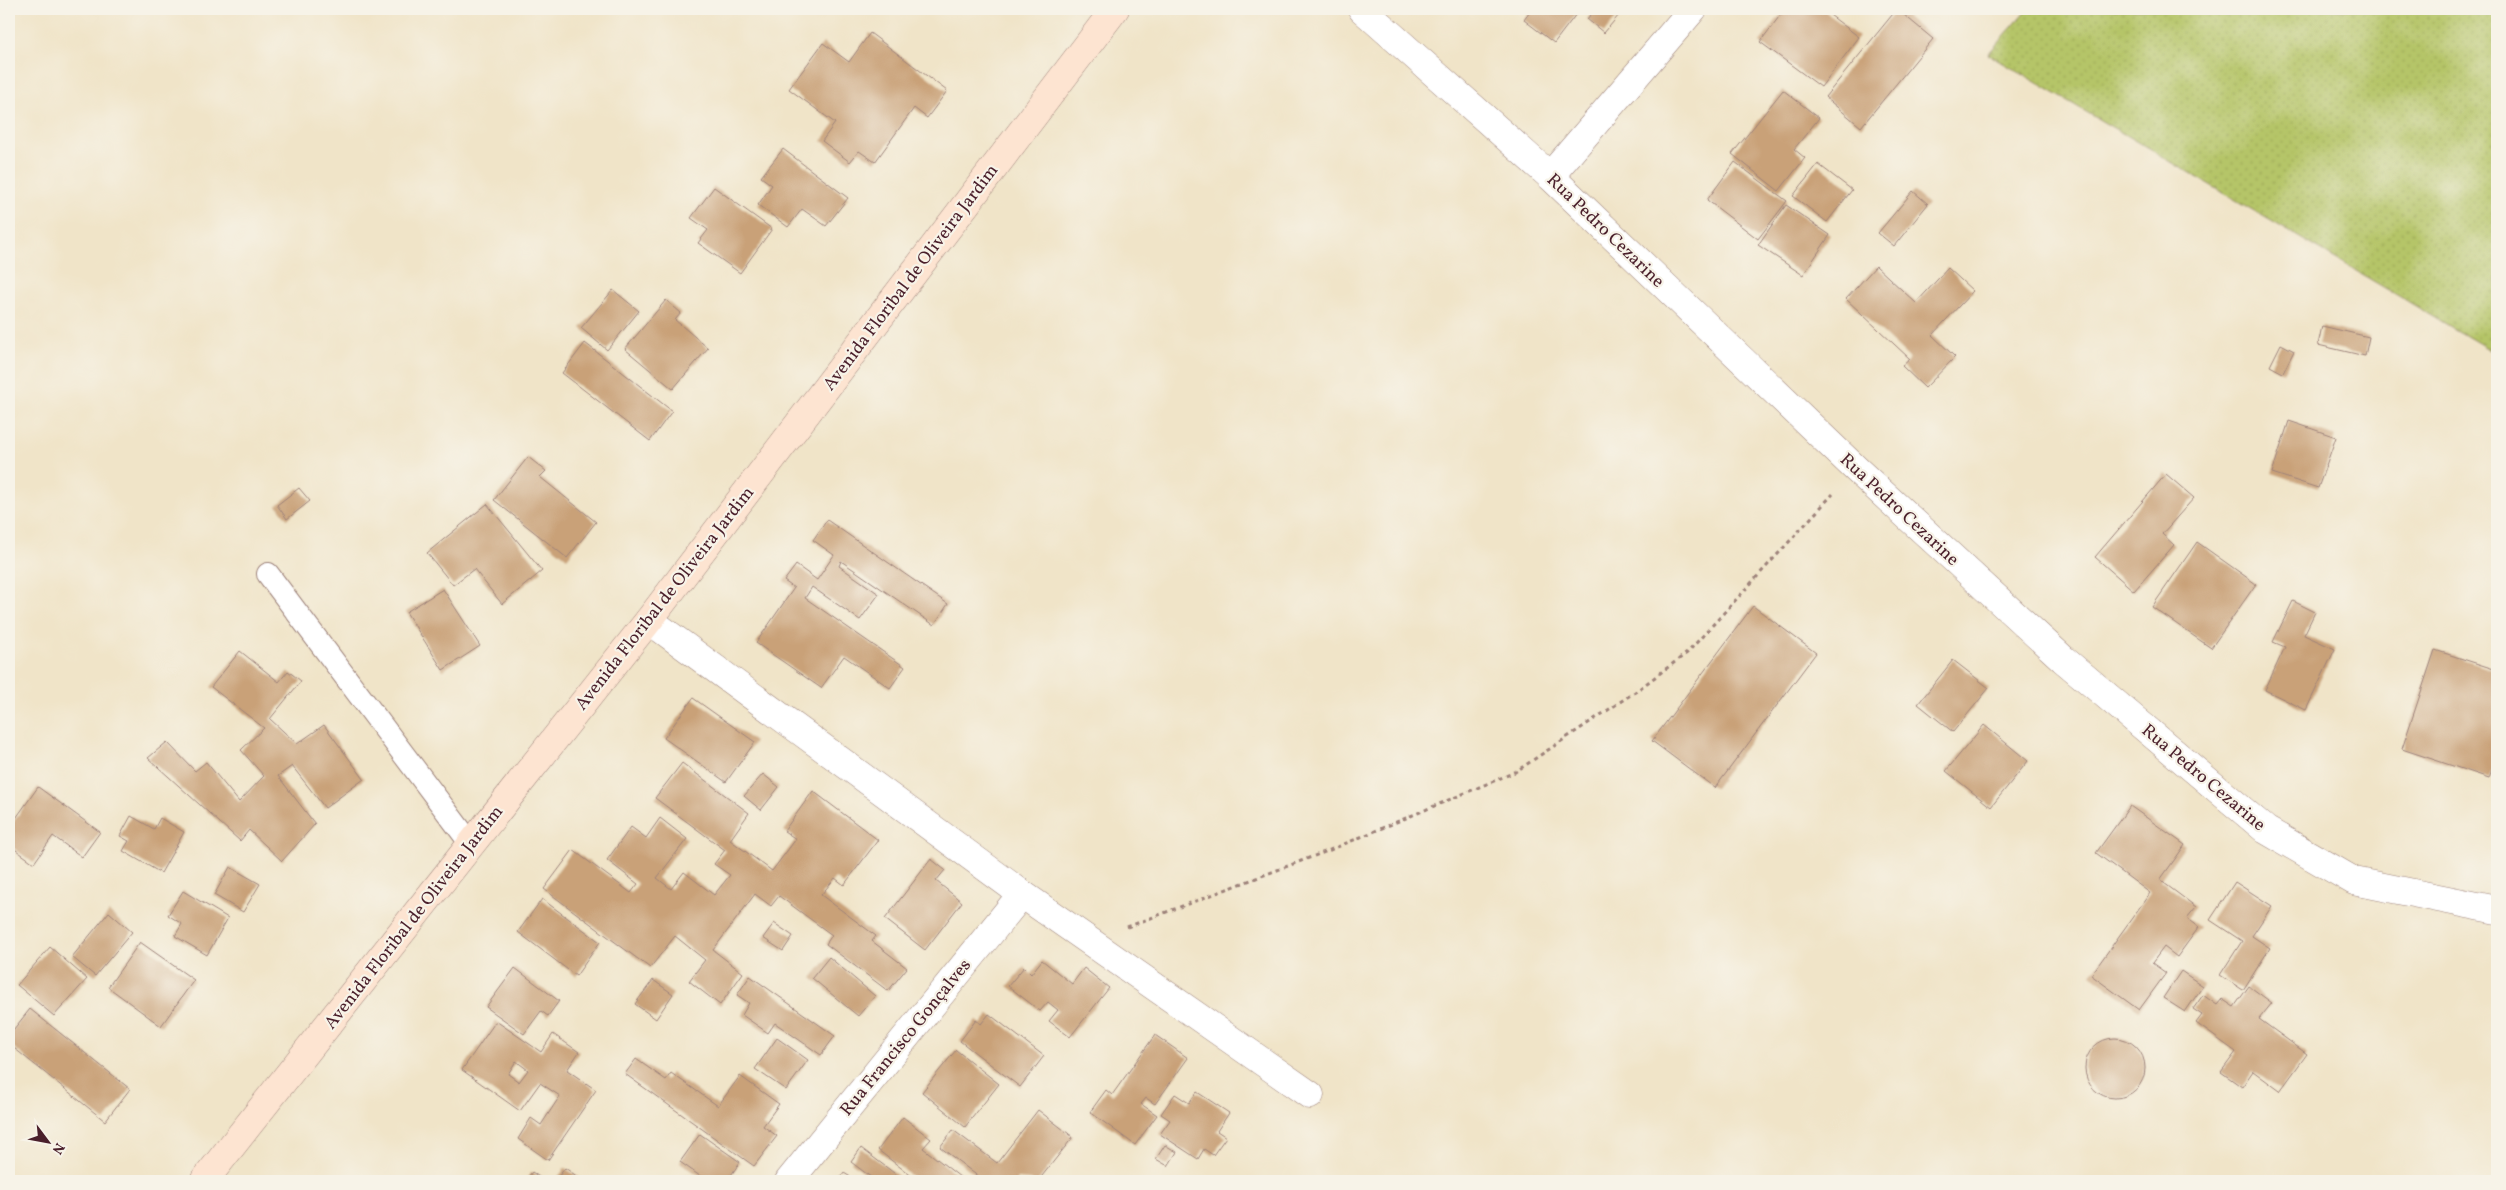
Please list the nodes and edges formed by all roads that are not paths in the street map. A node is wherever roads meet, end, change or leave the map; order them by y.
1 (1115, 9) edge
2 (1362, 9) edge
3 (1693, 9) edge
4 (1550, 176) junction
5 (268, 574) dead end
6 (649, 620) junction
7 (471, 844) junction
8 (1022, 894) junction
9 (2497, 910) edge
10 (1310, 1095) dead end
11 (204, 1181) edge
12 (789, 1181) edge

1 - 6 street, Avenida Floribal de Oliveira Jardim
2 - 4 street, Rua Pedro Cezarine
3 - 4 street
4 - 9 street, Rua Pedro Cezarine
5 - 7 lane
6 - 7 street, Avenida Floribal de Oliveira Jardim
6 - 8 street
7 - 11 street, Avenida Floribal de Oliveira Jardim
8 - 10 street
8 - 12 street, Rua Francisco Gonçalves

